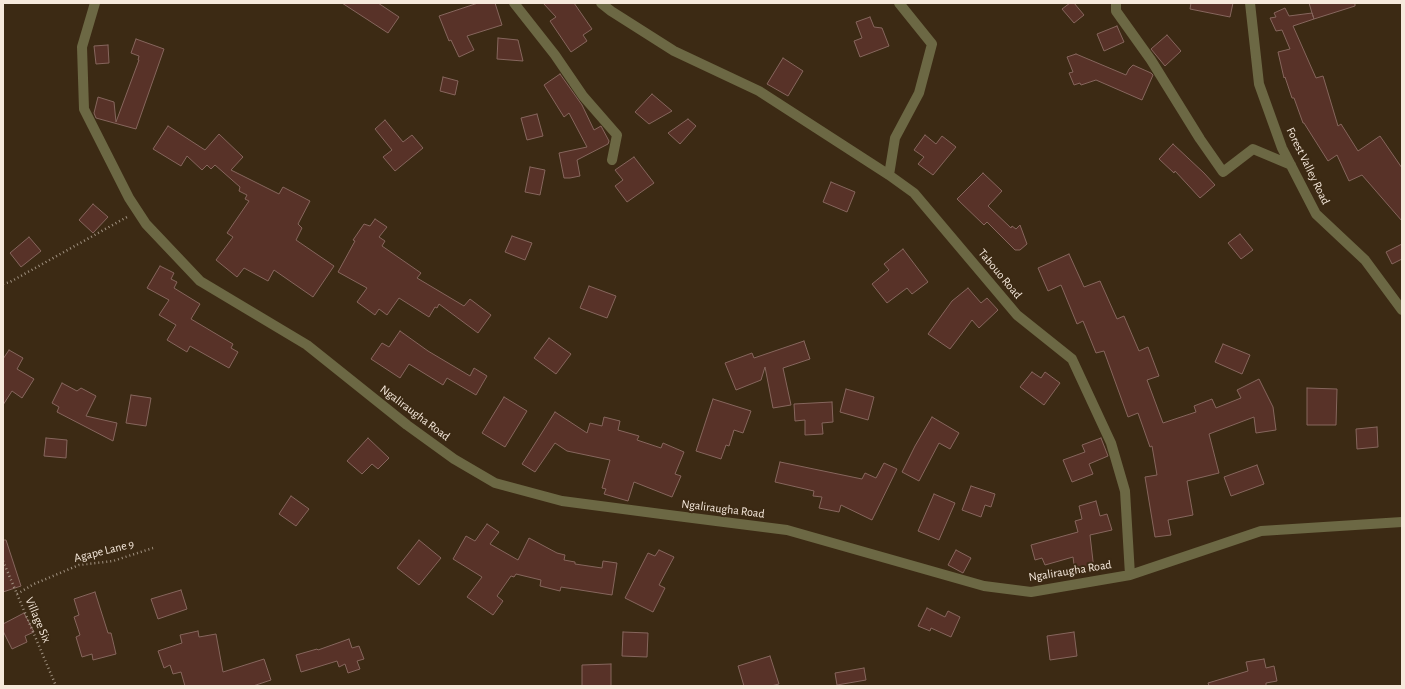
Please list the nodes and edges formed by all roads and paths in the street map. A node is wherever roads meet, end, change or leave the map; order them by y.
1 (95, 3) edge
2 (601, 3) edge
3 (899, 3) edge
4 (1116, 3) edge
5 (1250, 3) edge
6 (518, 4) edge
7 (612, 160) dead end
8 (1291, 165) junction
9 (889, 175) junction
10 (138, 210) junction
11 (3, 284) edge
12 (1402, 310) edge
13 (1402, 522) edge
14 (153, 548) dead end
15 (3, 561) edge
16 (1130, 575) junction
17 (17, 594) junction
18 (56, 686) edge

1 - 10 street, Ngaliraugha Road
2 - 9 street, Tabouo Road
3 - 9 street
4 - 8 street
5 - 8 street, Forest Valley Road
6 - 7 street
8 - 12 street, Forest Valley Road
9 - 16 street, Tabouo Road
10 - 11 path
10 - 16 street, Ngaliraugha Road
13 - 16 street, Ngaliraugha Road
14 - 17 path, Agape Lane 9
15 - 17 path, Village Six
17 - 18 path, Village Six

